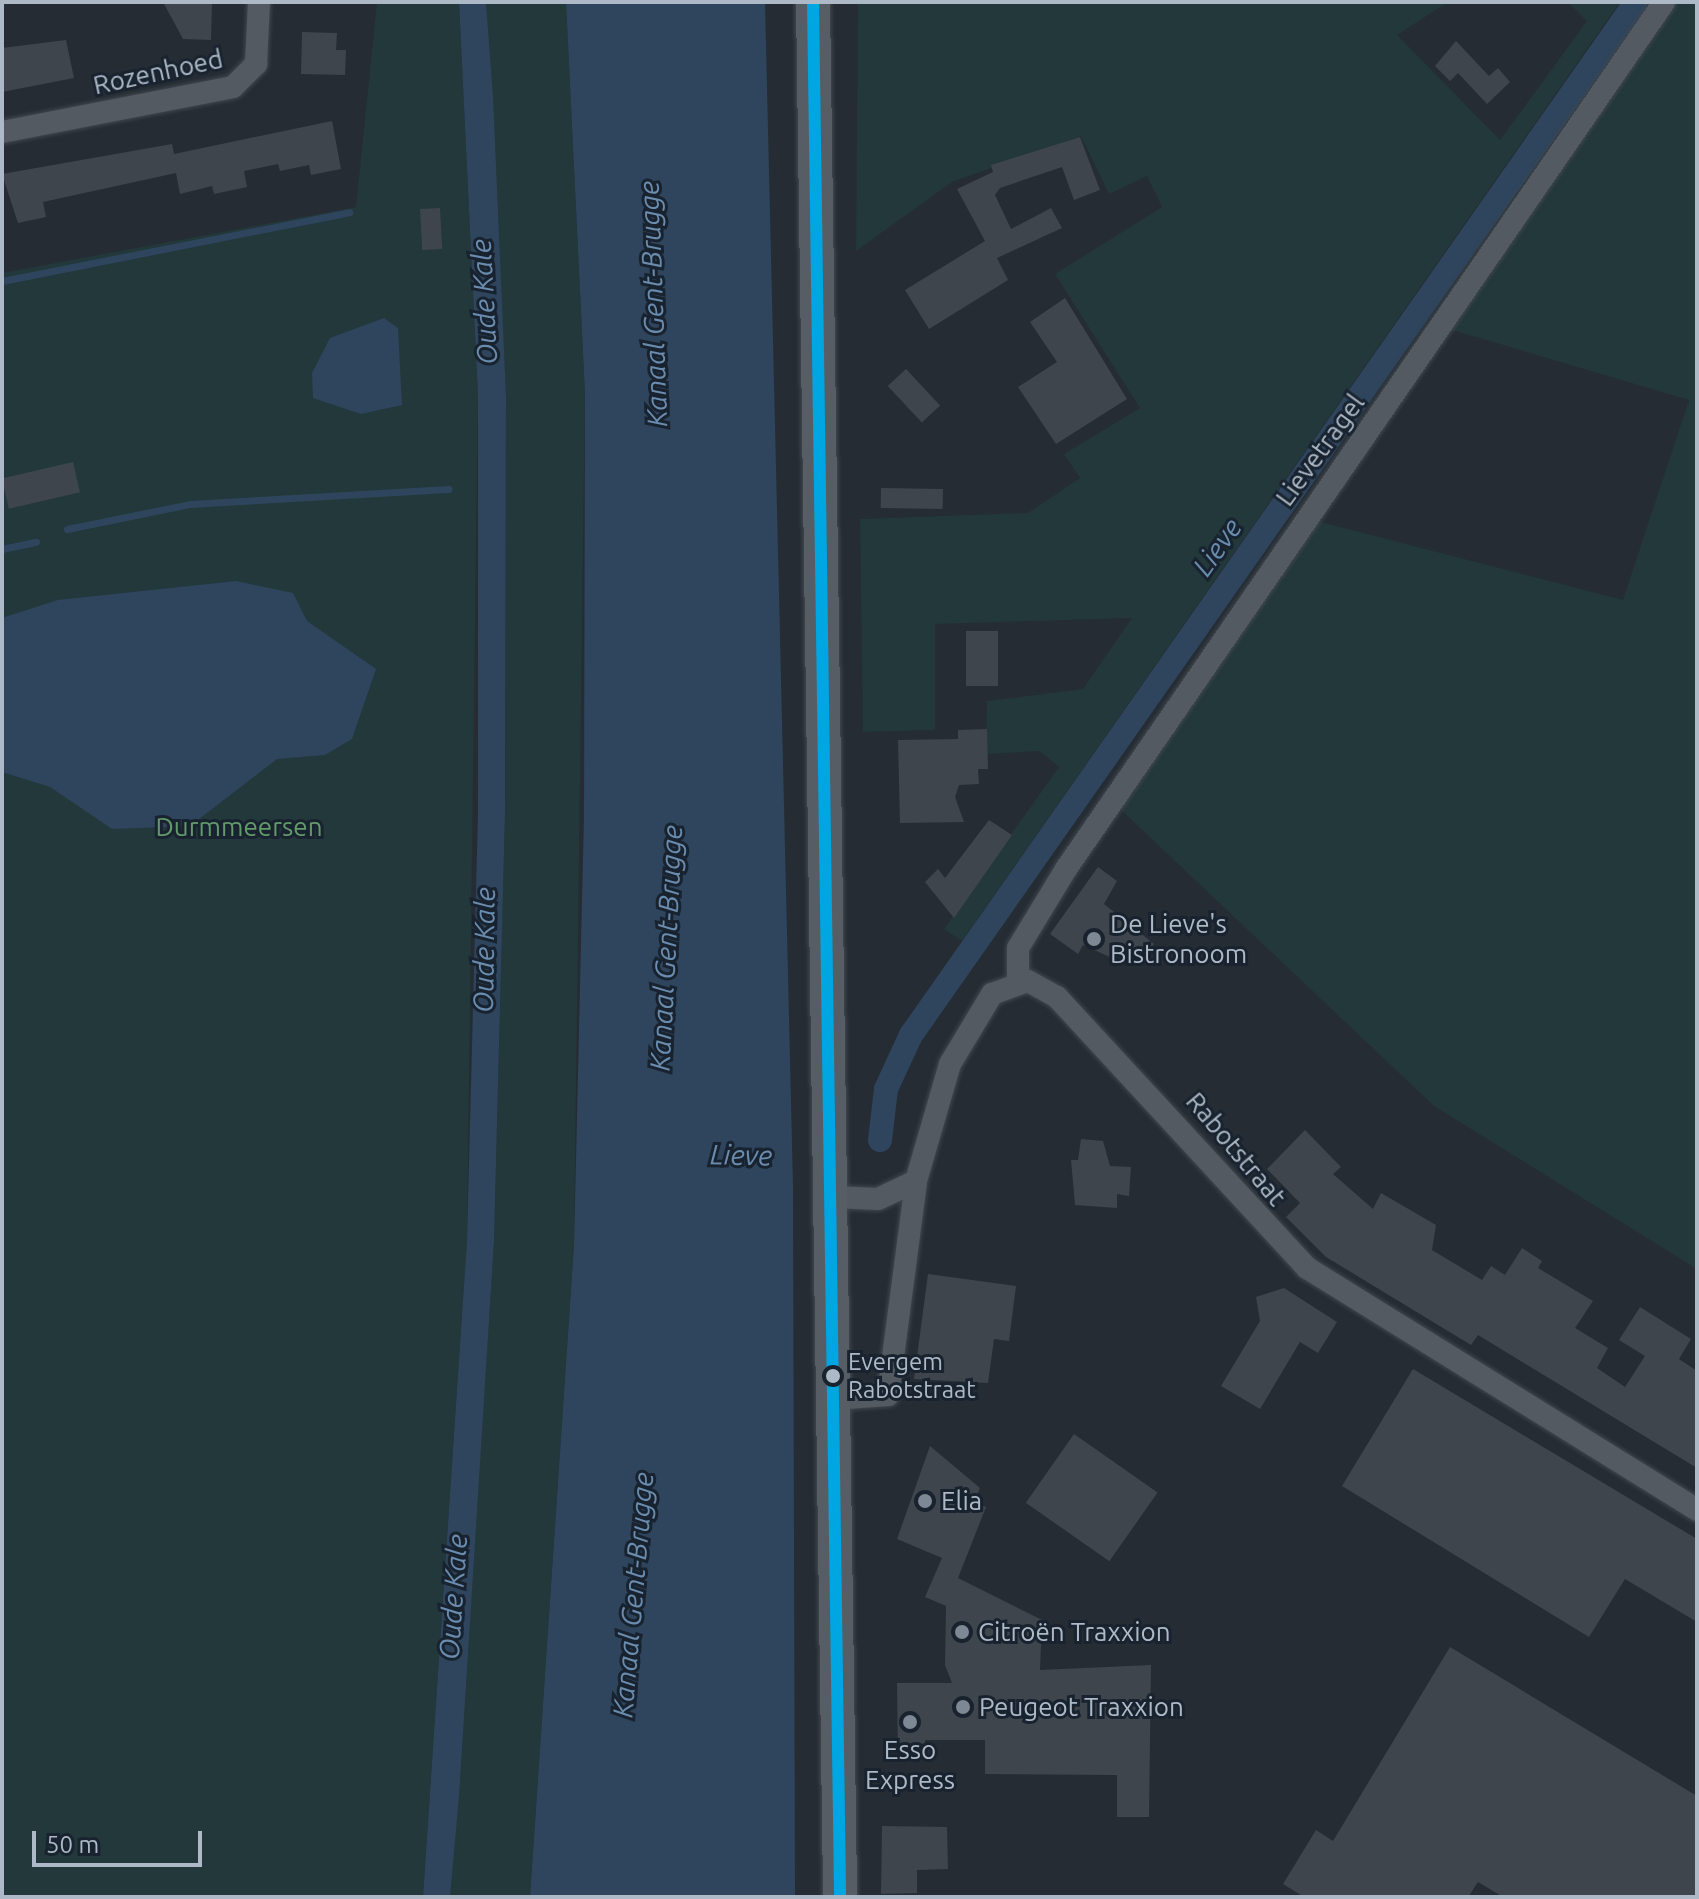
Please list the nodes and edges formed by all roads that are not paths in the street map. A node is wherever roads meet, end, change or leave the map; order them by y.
1 (259, 2) edge
2 (813, 2) edge
3 (1664, 2) edge
4 (2, 132) edge
5 (1018, 980) junction
6 (916, 1181) junction
7 (834, 1197) junction
8 (833, 1399) junction
9 (1697, 1510) edge
10 (840, 1897) edge

1 - 4 street, Rozenhoed
2 - 7 main road
3 - 5 street, Lievetragel
5 - 6 street
5 - 9 street, Rabotstraat
6 - 7 street
6 - 8 street
7 - 8 main road
8 - 10 main road

